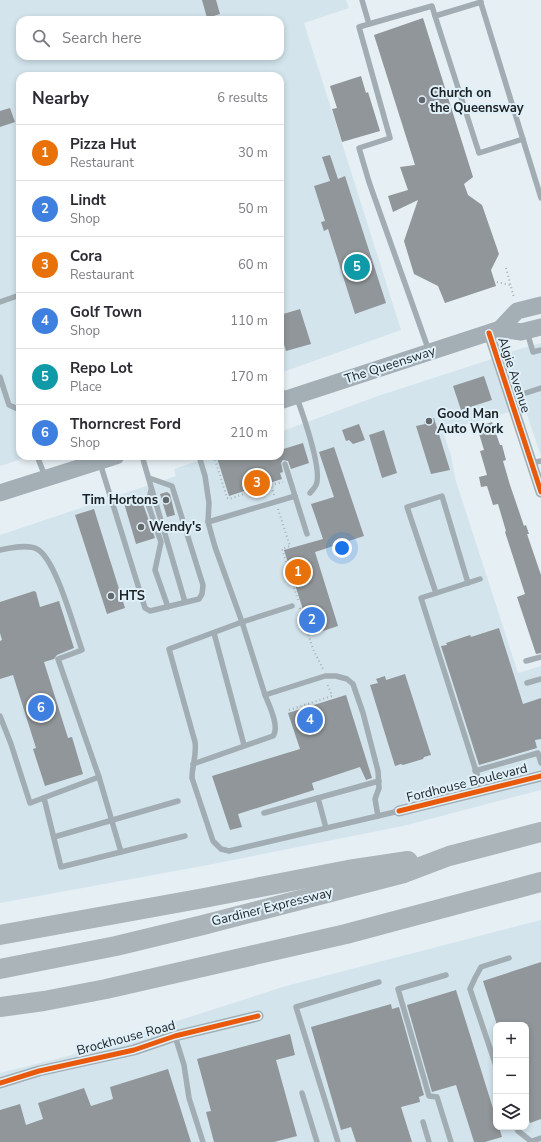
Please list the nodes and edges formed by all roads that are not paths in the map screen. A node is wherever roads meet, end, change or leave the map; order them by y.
1 (362, 0) edge
2 (480, 1) edge
3 (435, 16) junction
4 (369, 24) junction
5 (523, 139) junction
6 (541, 198) edge
7 (16, 296) edge
8 (0, 302) edge
9 (541, 304) edge
10 (534, 329) edge
11 (495, 331) junction
12 (541, 350) edge
13 (429, 352) junction
14 (0, 376) edge
15 (541, 388) edge
16 (285, 396) edge
17 (510, 398) junction
18 (16, 408) edge
19 (38, 460) edge
20 (105, 460) edge
21 (143, 460) edge
22 (200, 460) edge
23 (100, 462) junction
24 (536, 462) edge
25 (285, 464) dead end
26 (149, 478) junction
27 (45, 479) junction
28 (152, 488) junction
29 (541, 492) edge
30 (0, 493) edge
31 (310, 493) dead end
32 (295, 496) junction
33 (208, 522) junction
34 (307, 534) dead end
35 (0, 550) edge
36 (480, 579) dead end
37 (468, 583) junction
38 (436, 593) junction
39 (185, 602) junction
40 (292, 606) dead end
41 (168, 607) junction
42 (242, 622) junction
43 (214, 633) junction
44 (541, 657) edge
45 (526, 661) dead end
46 (541, 679) edge
47 (527, 683) dead end
48 (265, 695) junction
49 (0, 716) edge
50 (244, 746) junction
51 (541, 763) edge
52 (193, 764) junction
53 (476, 771) junction
54 (541, 776) edge
55 (99, 777) junction
56 (378, 781) junction
57 (482, 790) junction
58 (44, 798) junction
59 (318, 798) junction
60 (178, 801) dead end
61 (399, 811) joint
62 (264, 813) dead end
63 (378, 816) junction
64 (112, 821) junction
65 (326, 828) junction
66 (541, 832) edge
67 (185, 836) dead end
68 (54, 837) junction
69 (121, 852) junction
70 (449, 856) junction
71 (541, 882) edge
72 (0, 935) edge
73 (509, 958) dead end
74 (0, 969) edge
75 (446, 975) dead end
76 (378, 982) dead end
77 (44, 1001) junction
78 (0, 1007) edge
79 (0, 1012) edge
80 (258, 1016) dead end
81 (175, 1036) junction
82 (493, 1058) edge
83 (0, 1083) edge
84 (302, 1093) dead end
85 (423, 1122) dead end
86 (518, 1130) edge
87 (541, 1138) edge
88 (203, 1142) edge
89 (317, 1142) edge
90 (338, 1142) edge
91 (429, 1142) edge
92 (451, 1142) edge
93 (532, 1142) edge

1 - 4 lane
2 - 3 lane
2 - 5 lane
3 - 4 lane
3 - 5 lane
4 - 13 lane
5 - 6 lane
7 - 8 lane
9 - 11 main road, The Queensway
10 - 11 main road, The Queensway
10 - 12 lane
11 - 13 main road, The Queensway
11 - 17 street, Algie Avenue
13 - 16 main road, The Queensway
14 - 18 lane
15 - 17 lane
16 - 31 lane
17 - 24 street, Algie Avenue
19 - 27 lane
20 - 23 main road
21 - 26 lane
22 - 33 lane
23 - 27 main road
23 - 41 lane
24 - 29 street, Algie Avenue
25 - 32 lane
26 - 28 lane
26 - 39 lane
27 - 30 main road
28 - 39 lane
28 - 41 lane
32 - 33 lane
32 - 34 lane
33 - 42 lane
35 - 55 lane
36 - 37 lane
37 - 38 lane
37 - 38 lane
38 - 53 lane
39 - 41 lane
40 - 42 lane
42 - 43 lane
42 - 48 lane
43 - 50 lane
43 - 52 lane
44 - 45 lane
46 - 47 lane
48 - 50 lane
48 - 56 lane
49 - 58 lane
50 - 52 lane
51 - 53 lane
52 - 65 lane
53 - 57 lane
54 - 57 street, Fordhouse Boulevard
55 - 58 lane
55 - 64 lane
56 - 59 lane
56 - 63 lane
57 - 61 street, Fordhouse Boulevard
58 - 68 lane
59 - 62 lane
59 - 65 lane
60 - 64 lane
61 - 63 lane
63 - 65 lane
64 - 68 lane
64 - 69 lane
66 - 70 highway, Gardiner Expressway
67 - 69 lane
68 - 69 lane
70 - 72 highway
70 - 74 highway, Gardiner Expressway
71 - 77 highway
73 - 82 lane
75 - 92 lane
76 - 90 lane
77 - 78 highway
77 - 79 highway
80 - 81 street, Brockhouse Road
81 - 83 street, Brockhouse Road
81 - 88 lane
84 - 89 lane
85 - 91 lane
86 - 93 lane
87 - 93 lane

